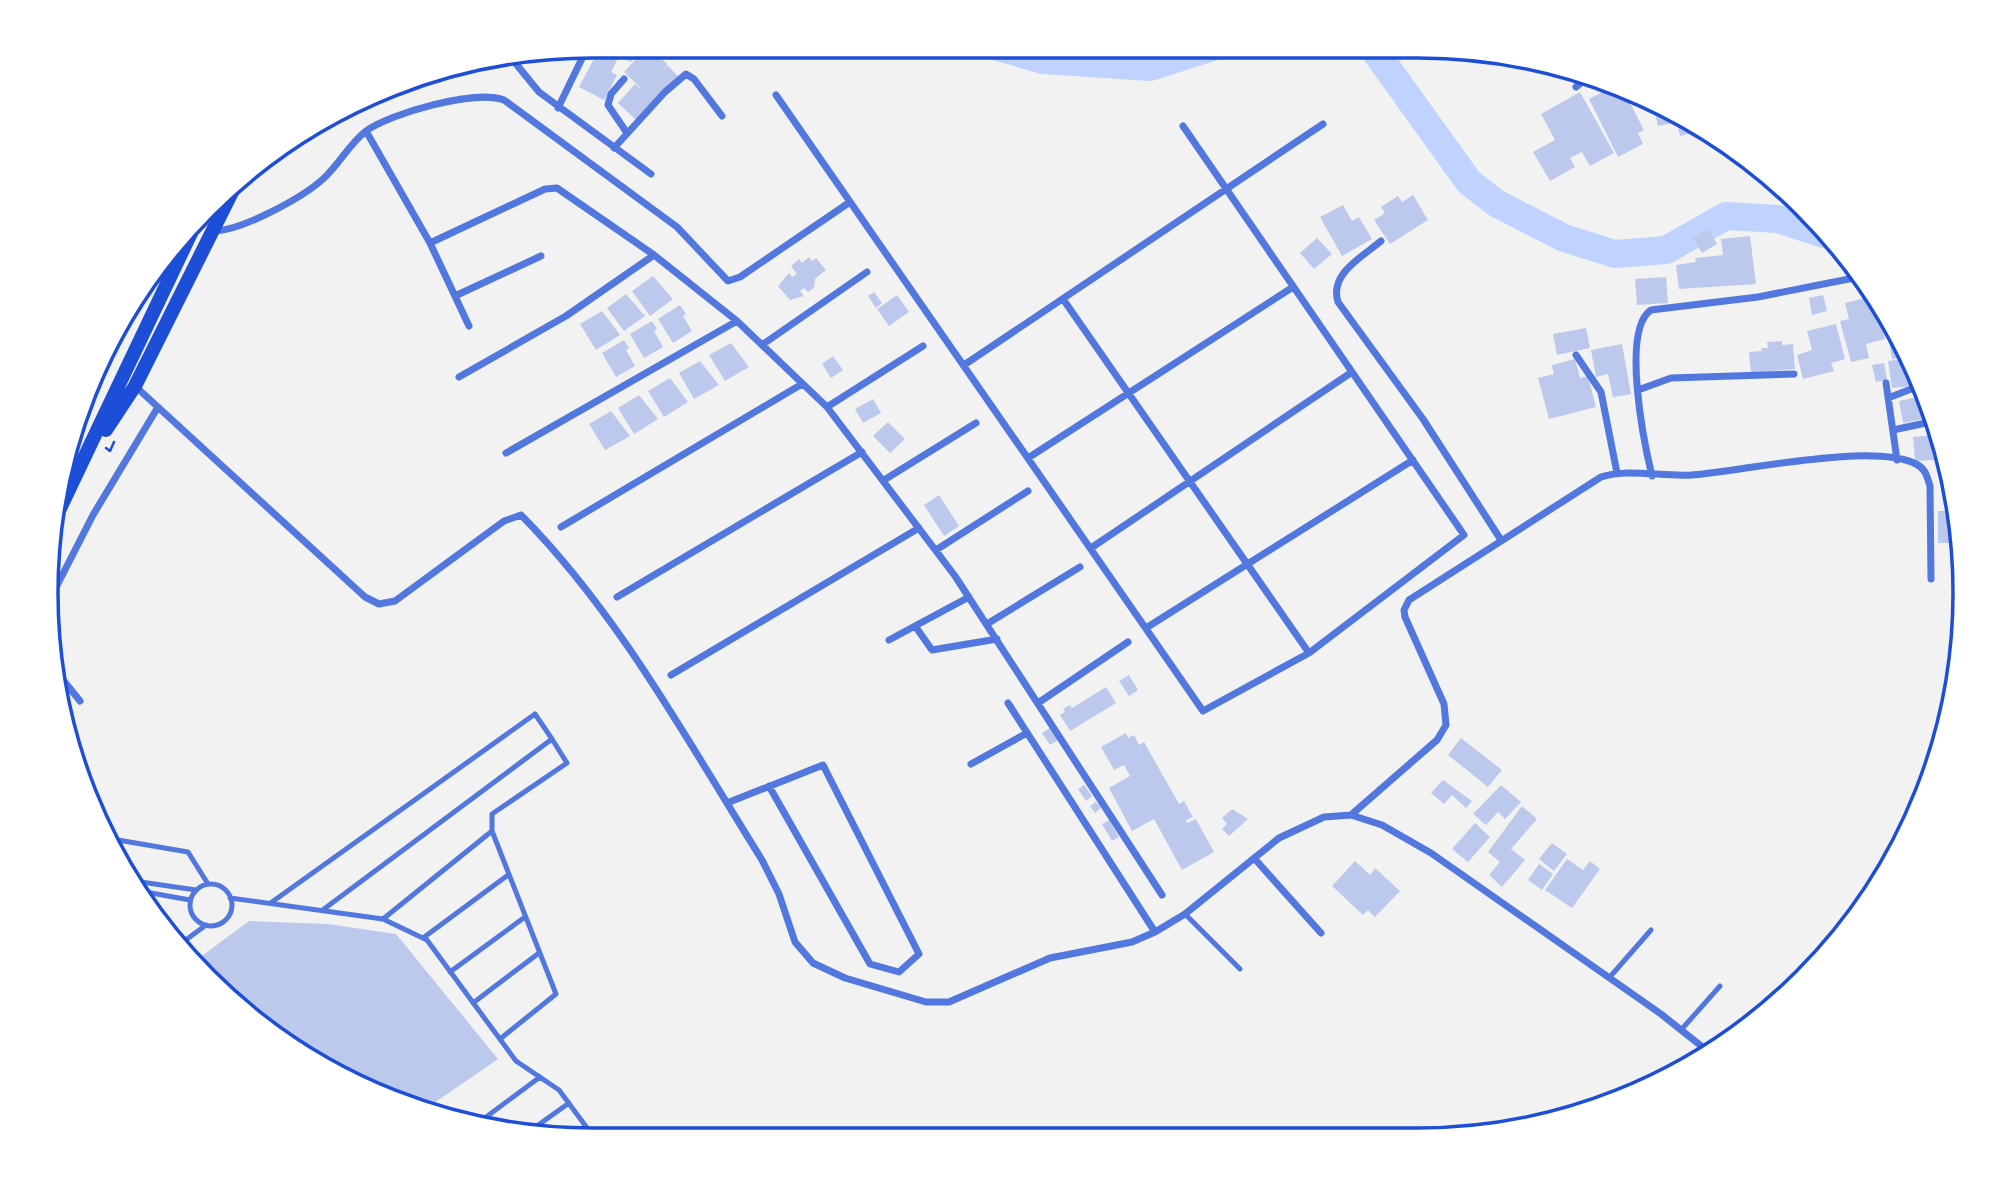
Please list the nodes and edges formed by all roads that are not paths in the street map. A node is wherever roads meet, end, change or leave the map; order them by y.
1 (582, 58) edge
2 (515, 63) edge
3 (624, 79) dead end
4 (1581, 83) edge
5 (1576, 88) dead end
6 (776, 95) dead end
7 (558, 108) junction
8 (722, 116) dead end
9 (1323, 124) dead end
10 (1183, 126) dead end
11 (366, 131) junction
12 (627, 133) junction
13 (614, 148) junction
14 (651, 174) dead end
15 (1226, 189) junction
16 (850, 202) junction
17 (226, 204) edge
18 (213, 231) junction
19 (1381, 241) dead end
20 (429, 243) junction
21 (183, 250) edge
22 (654, 255) junction
23 (541, 256) dead end
24 (867, 272) dead end
25 (1850, 278) edge
26 (1293, 287) junction
27 (455, 296) junction
28 (1063, 299) junction
29 (737, 321) junction
30 (469, 326) dead end
31 (762, 345) junction
32 (923, 346) dead end
33 (1576, 355) dead end
34 (964, 365) junction
35 (1352, 372) junction
36 (1794, 374) dead end
37 (459, 377) dead end
38 (1886, 383) dead end
39 (802, 384) junction
40 (135, 386) junction
41 (1913, 388) edge
42 (1638, 390) junction
43 (1129, 394) junction
44 (1888, 398) junction
45 (158, 407) junction
46 (827, 407) junction
47 (976, 423) dead end
48 (1926, 423) edge
49 (1893, 430) junction
50 (862, 452) junction
51 (506, 453) dead end
52 (86, 456) junction
53 (1028, 458) junction
54 (1413, 460) junction
55 (1898, 460) junction
56 (1617, 473) junction
57 (1652, 476) junction
58 (884, 480) junction
59 (1189, 481) junction
60 (1028, 491) dead end
61 (67, 495) edge
62 (561, 527) dead end
63 (919, 528) junction
64 (1501, 540) junction
65 (1090, 548) junction
66 (936, 550) junction
67 (1247, 565) junction
68 (1080, 567) dead end
69 (1931, 579) dead end
70 (58, 583) edge
71 (617, 597) dead end
72 (968, 597) junction
73 (987, 624) junction
74 (915, 626) junction
75 (1146, 628) junction
76 (997, 639) junction
77 (889, 640) dead end
78 (1128, 642) dead end
79 (1309, 653) junction
80 (671, 675) dead end
81 (65, 682) edge
82 (80, 701) dead end
83 (1008, 703) dead end
84 (1038, 703) junction
85 (1027, 733) junction
86 (552, 739) junction
87 (971, 764) dead end
88 (769, 786) junction
89 (727, 803) junction
90 (1351, 816) junction
91 (492, 831) junction
92 (118, 840) edge
93 (1254, 858) junction
94 (508, 875) junction
95 (143, 882) edge
96 (208, 884) junction
97 (196, 890) junction
98 (150, 893) edge
99 (1162, 895) dead end
100 (230, 898) junction
101 (190, 900) junction
102 (272, 902) junction
103 (324, 909) junction
104 (1185, 915) junction
105 (525, 917) junction
106 (383, 919) junction
107 (206, 925) junction
108 (1651, 930) dead end
109 (1155, 932) junction
110 (1321, 933) dead end
111 (423, 938) junction
112 (186, 940) edge
113 (539, 953) junction
114 (1240, 969) dead end
115 (450, 972) junction
116 (1609, 978) junction
117 (1720, 986) dead end
118 (473, 1003) junction
119 (1681, 1030) junction
120 (500, 1039) junction
121 (1702, 1047) edge
122 (540, 1077) junction
123 (569, 1103) junction
124 (487, 1117) edge
125 (538, 1125) edge
126 (587, 1128) edge

1 - 7 street
2 - 7 street
3 - 12 street
4 - 5 street
6 - 16 street
7 - 13 street
8 - 12 street
9 - 15 street
10 - 15 street
11 - 16 street
11 - 18 street
11 - 20 street
12 - 13 street
13 - 14 street
15 - 26 street
15 - 28 street
16 - 34 street
17 - 18 main road
18 - 40 main road
19 - 64 street
20 - 22 street
20 - 27 street
21 - 52 main road
22 - 29 street
22 - 37 street
23 - 27 street
24 - 31 street
25 - 42 street
26 - 35 street
26 - 43 street
27 - 30 street
28 - 34 street
28 - 43 street
29 - 31 street
29 - 51 street
31 - 39 street
32 - 46 street
33 - 56 street
34 - 53 street
35 - 54 street
35 - 59 street
36 - 42 street
38 - 44 street
39 - 46 street
39 - 62 street
40 - 45 street
40 - 52 main road
41 - 44 street
42 - 57 street
43 - 53 street
43 - 59 street
44 - 49 street
45 - 70 street
45 - 89 street
46 - 50 street
47 - 58 street
48 - 49 street
49 - 55 street
50 - 58 street
50 - 71 street
52 - 61 main road
53 - 65 street
54 - 67 street
54 - 79 street
55 - 57 street
55 - 69 street
56 - 57 street
56 - 64 street
58 - 63 street
59 - 65 street
59 - 67 street
60 - 66 street
63 - 66 street
63 - 80 street
64 - 90 street
65 - 75 street
66 - 72 street
67 - 75 street
67 - 79 street
68 - 73 street
72 - 73 street
72 - 74 street
73 - 76 street
74 - 76 street
74 - 77 street
75 - 79 street
76 - 84 street
78 - 84 street
81 - 82 street
83 - 85 street
84 - 99 street
85 - 87 street
85 - 109 street
86 - 91 lane
86 - 102 lane
86 - 103 lane
88 - 88 street
88 - 89 street
89 - 109 street
90 - 93 street
90 - 116 street
91 - 94 lane
91 - 106 lane
92 - 96 lane
93 - 104 street
93 - 110 street
94 - 105 lane
94 - 111 lane
95 - 97 lane
96 - 97 lane
96 - 100 lane
97 - 101 lane
98 - 101 lane
100 - 102 lane
100 - 107 lane
101 - 107 lane
102 - 103 lane
103 - 106 lane
104 - 109 street
104 - 114 lane
105 - 113 lane
105 - 115 lane
106 - 111 lane
107 - 112 lane
108 - 116 lane
111 - 115 lane
113 - 118 lane
113 - 120 lane
115 - 118 lane
116 - 119 street
117 - 119 lane
118 - 120 lane
119 - 121 street
120 - 122 lane
122 - 123 lane
122 - 124 lane
123 - 125 lane
123 - 126 lane

